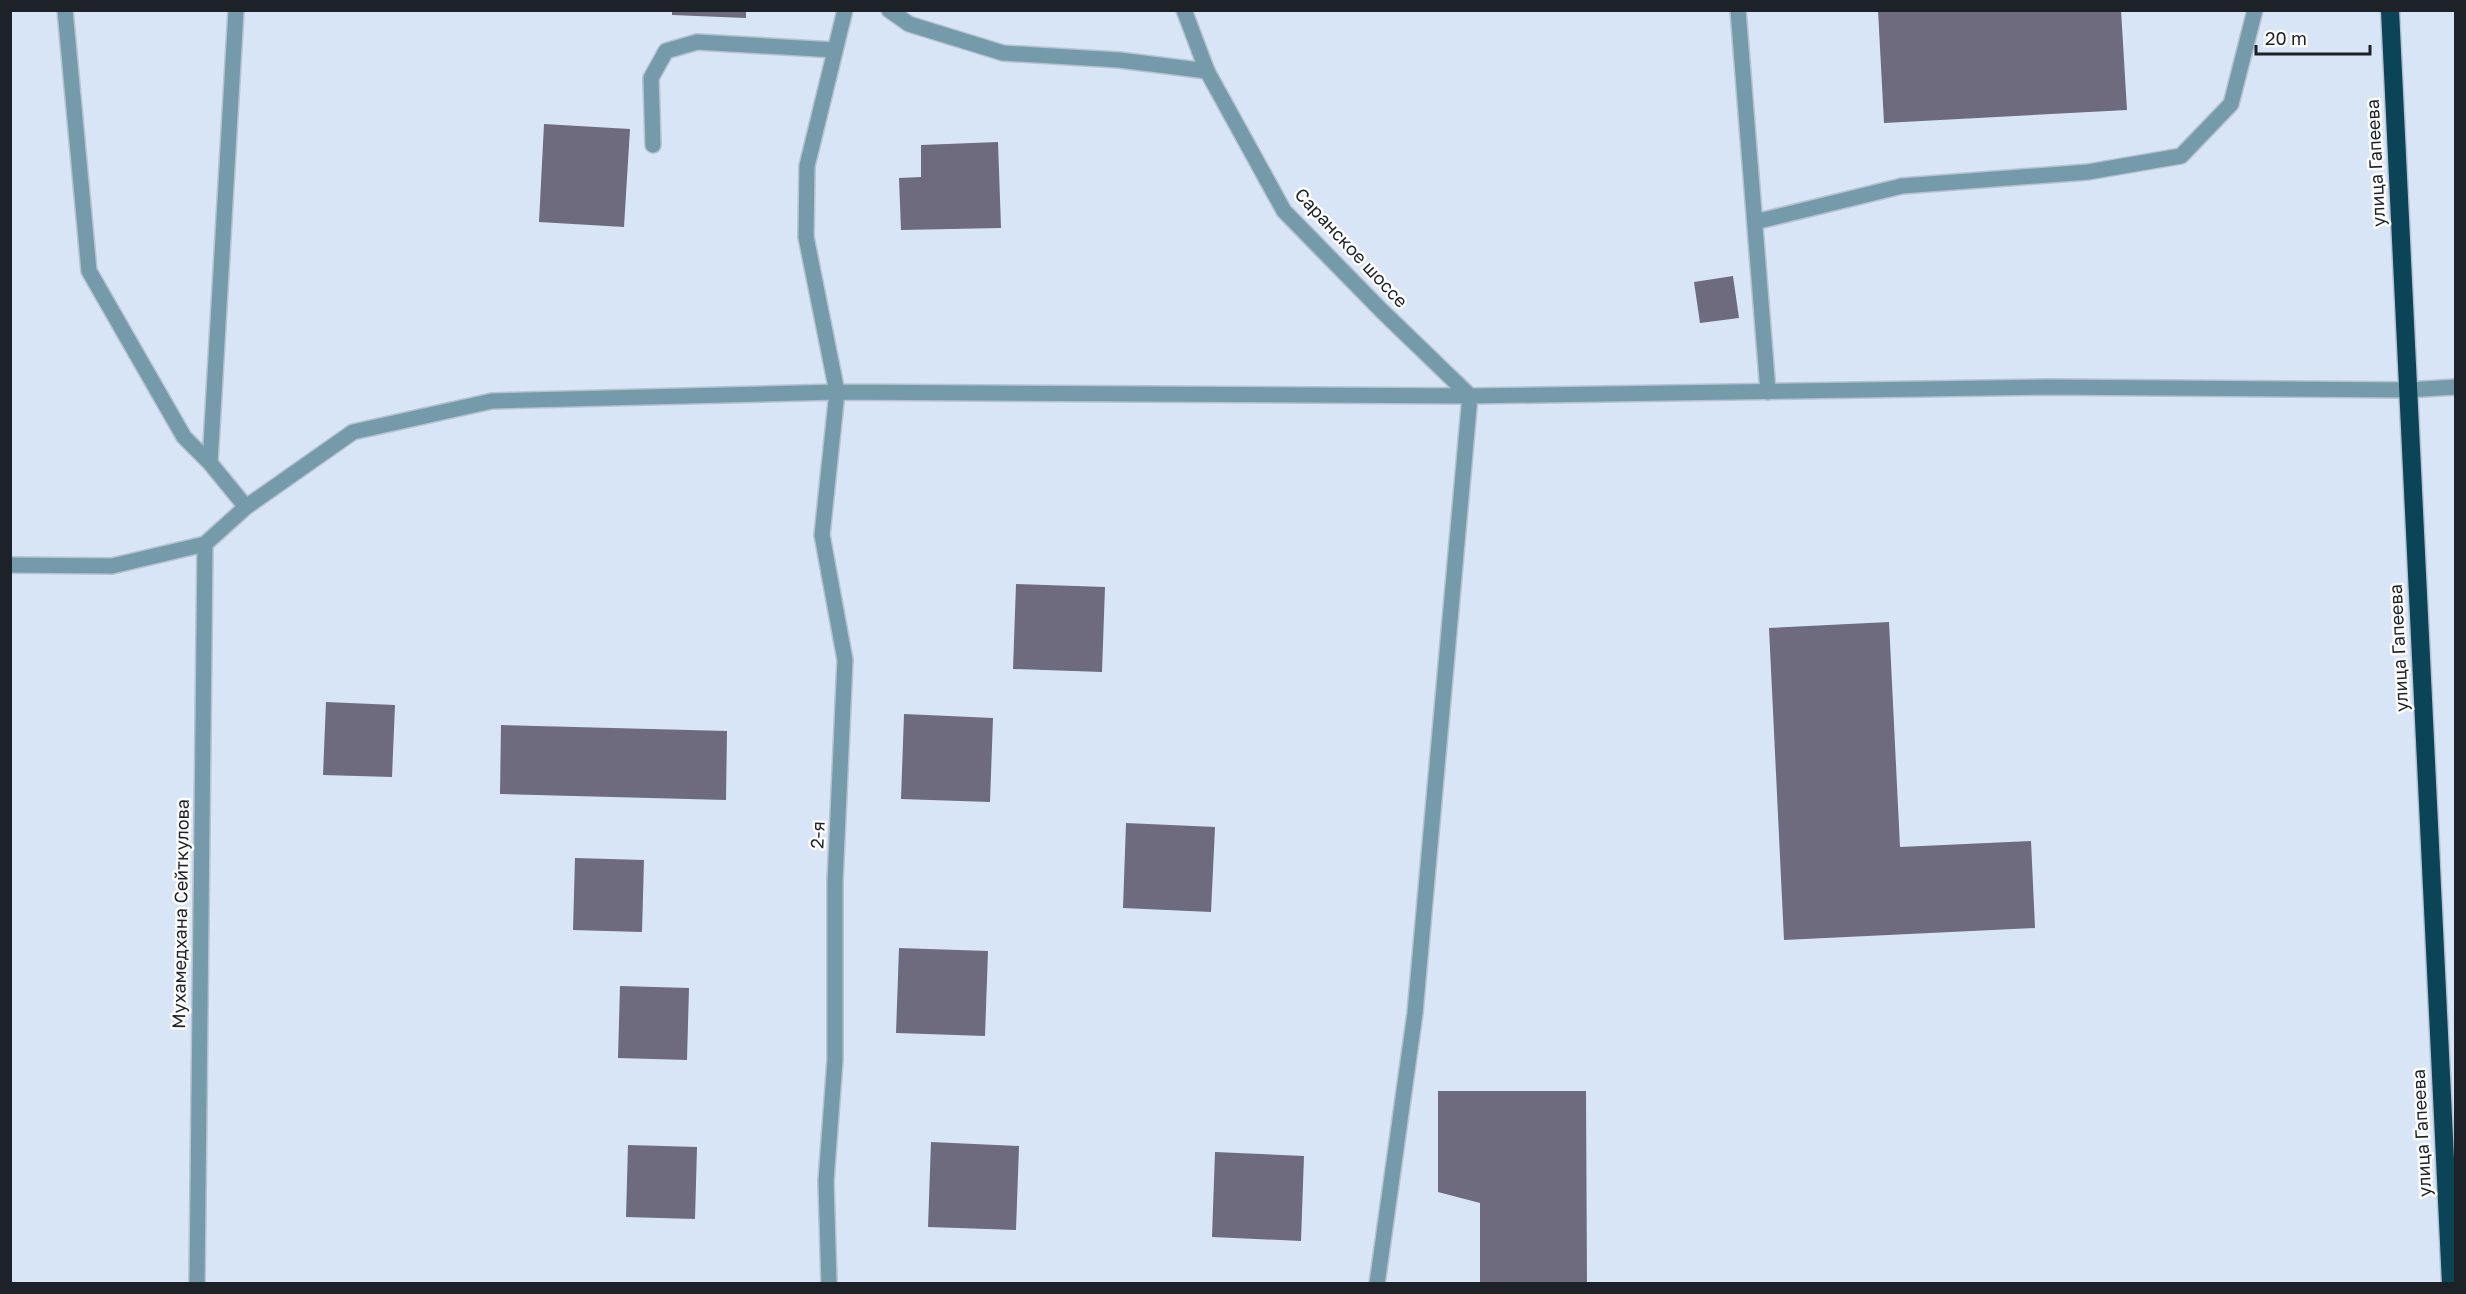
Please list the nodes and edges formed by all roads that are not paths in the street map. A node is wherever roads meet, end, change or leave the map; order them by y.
1 (65, 10) edge
2 (236, 10) edge
3 (845, 10) edge
4 (889, 10) edge
5 (1184, 10) edge
6 (1738, 10) edge
7 (2254, 10) edge
8 (2390, 10) edge
9 (835, 50) junction
10 (1207, 71) junction
11 (653, 145) dead end
12 (1755, 222) junction
13 (2456, 387) edge
14 (2407, 390) junction
15 (837, 392) junction
16 (1768, 392) junction
17 (1470, 396) junction
18 (210, 463) junction
19 (246, 507) junction
20 (205, 544) junction
21 (10, 565) edge
22 (197, 1284) edge
23 (829, 1284) edge
24 (1377, 1284) edge
25 (2451, 1284) edge

1 - 18 street
2 - 18 street
3 - 9 street, 2-я
4 - 10 street
5 - 10 street, Саранское шоссе
6 - 12 street
7 - 12 street
8 - 14 highway, улица Гапеева
9 - 11 street
9 - 15 street, 2-я
10 - 17 street, Саранское шоссе
12 - 16 street
13 - 14 street
14 - 16 street
14 - 25 highway, улица Гапеева
15 - 17 street
15 - 19 street
15 - 23 street, 2-я
16 - 17 street
17 - 24 street
18 - 19 street
19 - 20 street
20 - 21 street
20 - 22 street, Мухамедхана Сейткулова

